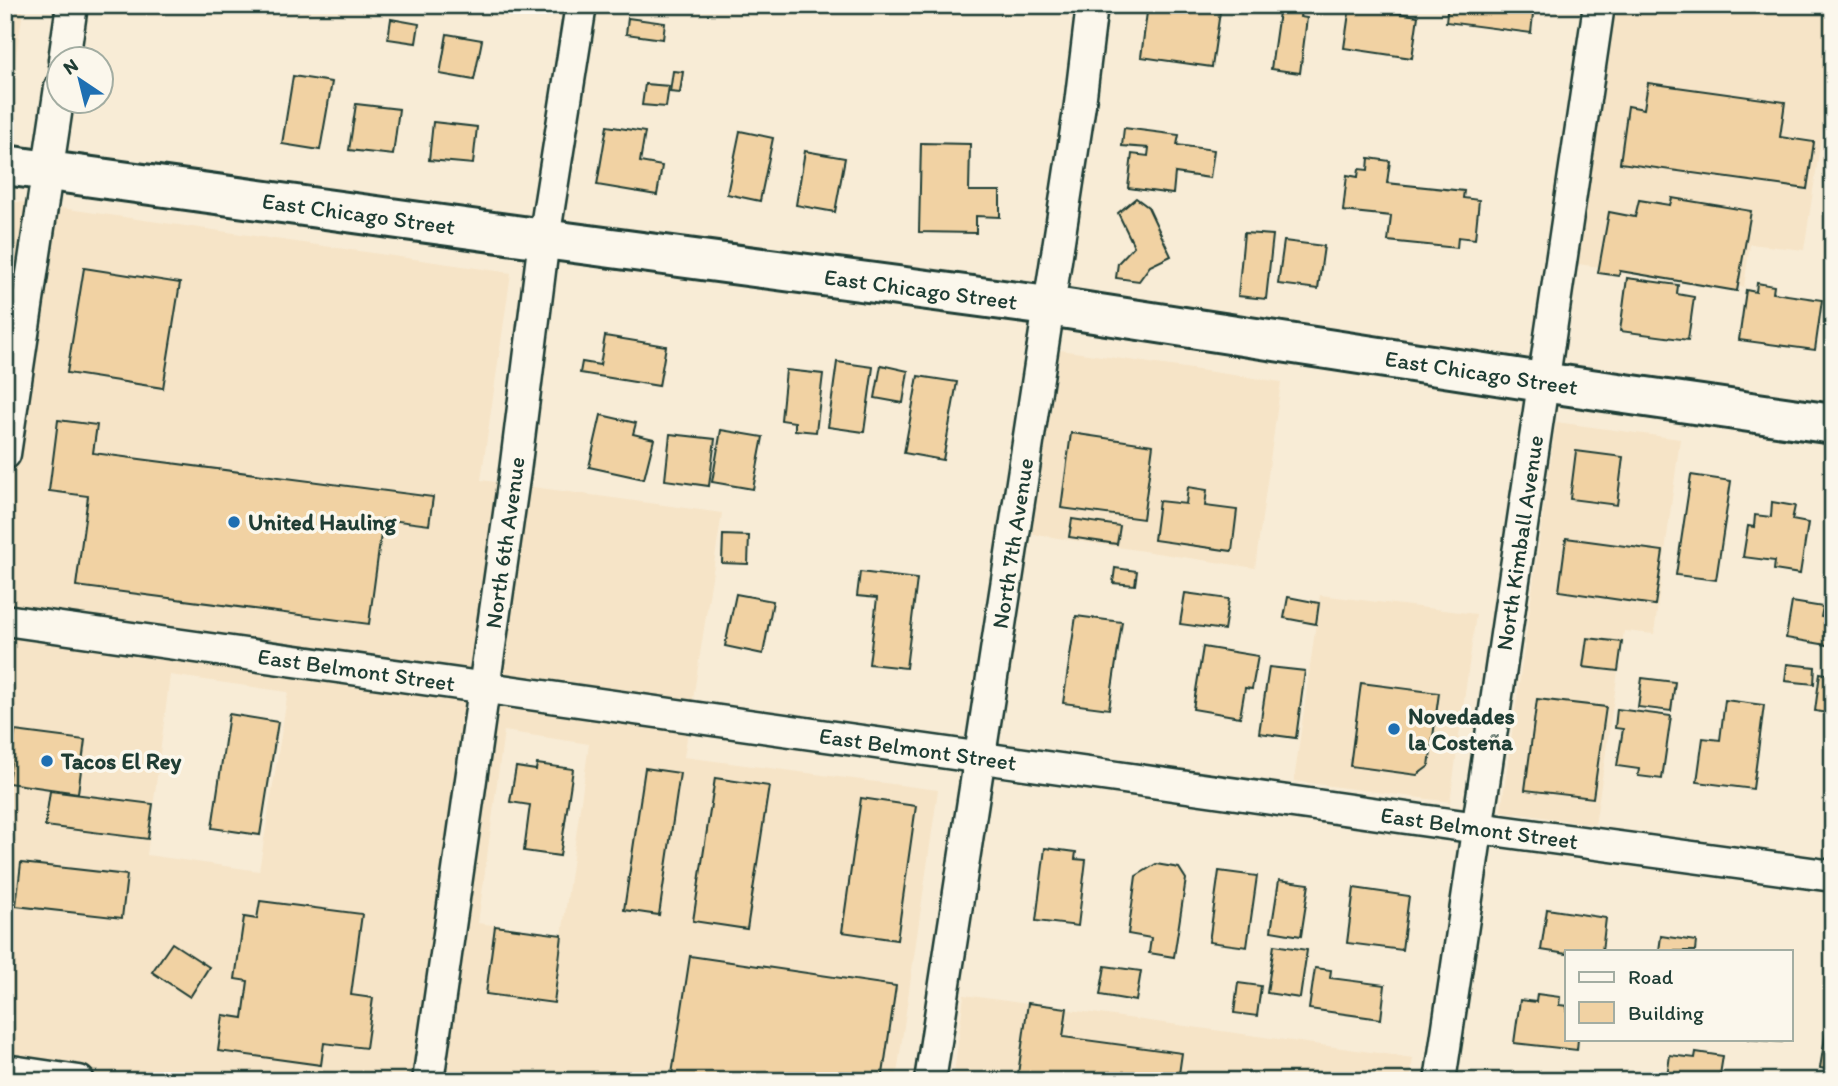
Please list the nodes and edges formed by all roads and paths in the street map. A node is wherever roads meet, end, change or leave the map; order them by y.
1 (72, 5) edge
2 (581, 5) edge
3 (1092, 5) edge
4 (1599, 5) edge
5 (66, 46) edge
6 (55, 116) edge
7 (5, 165) edge
8 (47, 170) junction
9 (544, 239) junction
10 (1048, 306) junction
11 (1542, 382) junction
12 (1833, 424) edge
13 (5, 454) edge
14 (5, 620) edge
15 (484, 688) junction
16 (981, 758) junction
17 (1478, 828) junction
18 (1833, 876) edge
19 (5, 1070) edge
20 (79, 1081) edge
21 (428, 1081) edge
22 (930, 1081) edge
23 (1440, 1081) edge

1 - 5 street
2 - 9 street, North 6th Avenue
3 - 10 street, North 7th Avenue
4 - 11 street, North Kimball Avenue
6 - 8 street
7 - 8 street, East Chicago Street
8 - 9 street, East Chicago Street
8 - 13 street
9 - 10 street, East Chicago Street
9 - 15 street, North 6th Avenue
10 - 11 street, East Chicago Street
10 - 16 street, North 7th Avenue
11 - 12 street, East Chicago Street
11 - 17 street, North Kimball Avenue
14 - 15 street, East Belmont Street
15 - 16 street, East Belmont Street
15 - 21 street, North 6th Avenue
16 - 17 street, East Belmont Street
16 - 22 street, North 7th Avenue
17 - 18 street, East Belmont Street
17 - 23 street, North Kimball Avenue
19 - 20 street

